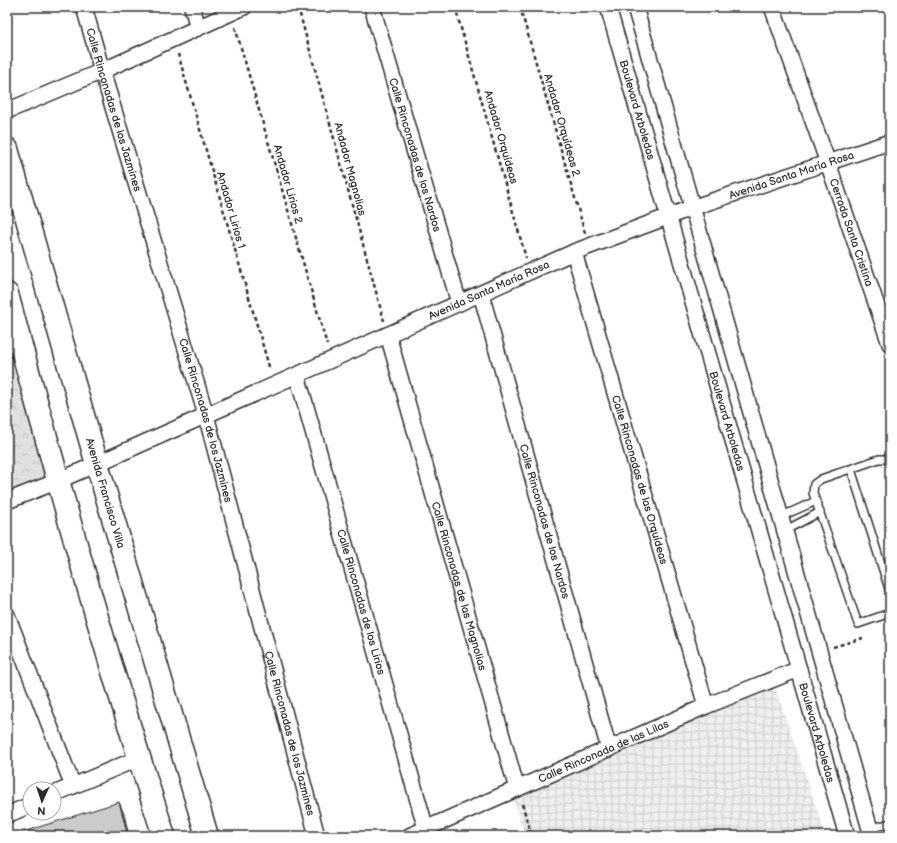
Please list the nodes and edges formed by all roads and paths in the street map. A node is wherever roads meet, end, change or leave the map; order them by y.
1 (84, 7) edge
2 (192, 7) edge
3 (244, 7) edge
4 (298, 7) edge
5 (372, 7) edge
6 (456, 7) edge
7 (520, 7) edge
8 (608, 7) edge
9 (634, 7) edge
10 (772, 7) edge
11 (230, 13) junction
12 (198, 28) junction
13 (173, 38) junction
14 (102, 71) junction
15 (7, 111) edge
16 (890, 142) edge
17 (7, 149) edge
18 (828, 164) junction
19 (691, 208) junction
20 (668, 218) junction
21 (589, 247) junction
22 (574, 252) junction
23 (530, 272) junction
24 (7, 294) edge
25 (481, 294) junction
26 (460, 303) junction
27 (388, 335) junction
28 (890, 344) edge
29 (331, 360) junction
30 (297, 375) junction
31 (274, 385) junction
32 (206, 415) junction
33 (890, 461) edge
34 (97, 464) junction
35 (851, 469) junction
36 (58, 481) junction
37 (7, 502) edge
38 (816, 502) junction
39 (820, 512) junction
40 (782, 524) junction
41 (890, 592) edge
42 (890, 613) edge
43 (7, 616) edge
44 (863, 638) dead end
45 (819, 652) junction
46 (799, 669) junction
47 (706, 706) junction
48 (609, 749) junction
49 (139, 758) junction
50 (73, 786) junction
51 (517, 789) junction
52 (62, 791) edge
53 (22, 808) edge
54 (7, 815) edge
55 (890, 823) edge
56 (426, 829) junction
57 (871, 832) edge
58 (164, 836) edge
59 (207, 836) edge
60 (317, 836) edge
61 (409, 836) edge
62 (532, 836) edge
63 (847, 836) edge

1 - 14 street, Calle Rinconadas de los Jazmines
2 - 12 street
3 - 11 street
4 - 27 path, Andador Magnolias
5 - 26 street, Calle Rinconadas de los Nardos
6 - 23 path, Andador Orquídeas
7 - 21 path, Andador Orquídeas 2
8 - 20 street, Boulevard Arboledas
9 - 19 street
10 - 18 street, Cerrada Santa Cristina
11 - 12 street
11 - 29 path, Andador Lirios 2
12 - 13 street
13 - 14 street
13 - 31 path, Andador Lirios 1
14 - 15 street
14 - 32 street, Calle Rinconadas de los Jazmines
16 - 18 street, Avenida Santa María Rosa
17 - 34 main road, Avenida Francisco Villa
18 - 19 street, Avenida Santa María Rosa
18 - 28 street, Cerrada Santa Cristina
19 - 20 street, Avenida Santa María Rosa
19 - 40 street
20 - 21 street, Avenida Santa María Rosa
20 - 46 street, Boulevard Arboledas
21 - 22 street, Avenida Santa María Rosa
22 - 23 street, Avenida Santa María Rosa
22 - 47 street, Calle Rinconadas de las Orquídeas
23 - 25 street, Avenida Santa María Rosa
24 - 36 main road
25 - 26 street, Avenida Santa María Rosa
25 - 48 street, Calle Rinconadas de los Nardos
26 - 27 street, Avenida Santa María Rosa
27 - 29 street, Avenida Santa María Rosa
27 - 51 street, Calle Rinconadas de las Magnolias
29 - 30 street, Avenida Santa María Rosa
30 - 31 street, Avenida Santa María Rosa
30 - 56 street, Calle Rinconadas de los Lirios
31 - 32 street, Avenida Santa María Rosa
32 - 34 street, Avenida Santa María Rosa
32 - 60 street, Calle Rinconadas de los Jazmines
33 - 35 lane
34 - 36 street, Avenida Santa María Rosa
34 - 59 main road, Avenida Francisco Villa
35 - 38 lane
35 - 41 lane
36 - 37 street, Avenida Santa María Rosa
36 - 49 main road
38 - 39 lane
38 - 40 lane
39 - 40 lane
39 - 42 lane
40 - 45 street
43 - 50 street
44 - 45 path
45 - 57 street
46 - 47 street, Calle Rinconada de las Lilas
46 - 63 street, Boulevard Arboledas
47 - 48 street, Calle Rinconada de las Lilas
48 - 51 street, Calle Rinconada de las Lilas
49 - 50 street
49 - 58 main road
50 - 52 street
51 - 56 street, Calle Rinconada de las Lilas
51 - 62 path
53 - 54 street
55 - 57 lane
56 - 61 street, Calle Rinconada de las Lilas

